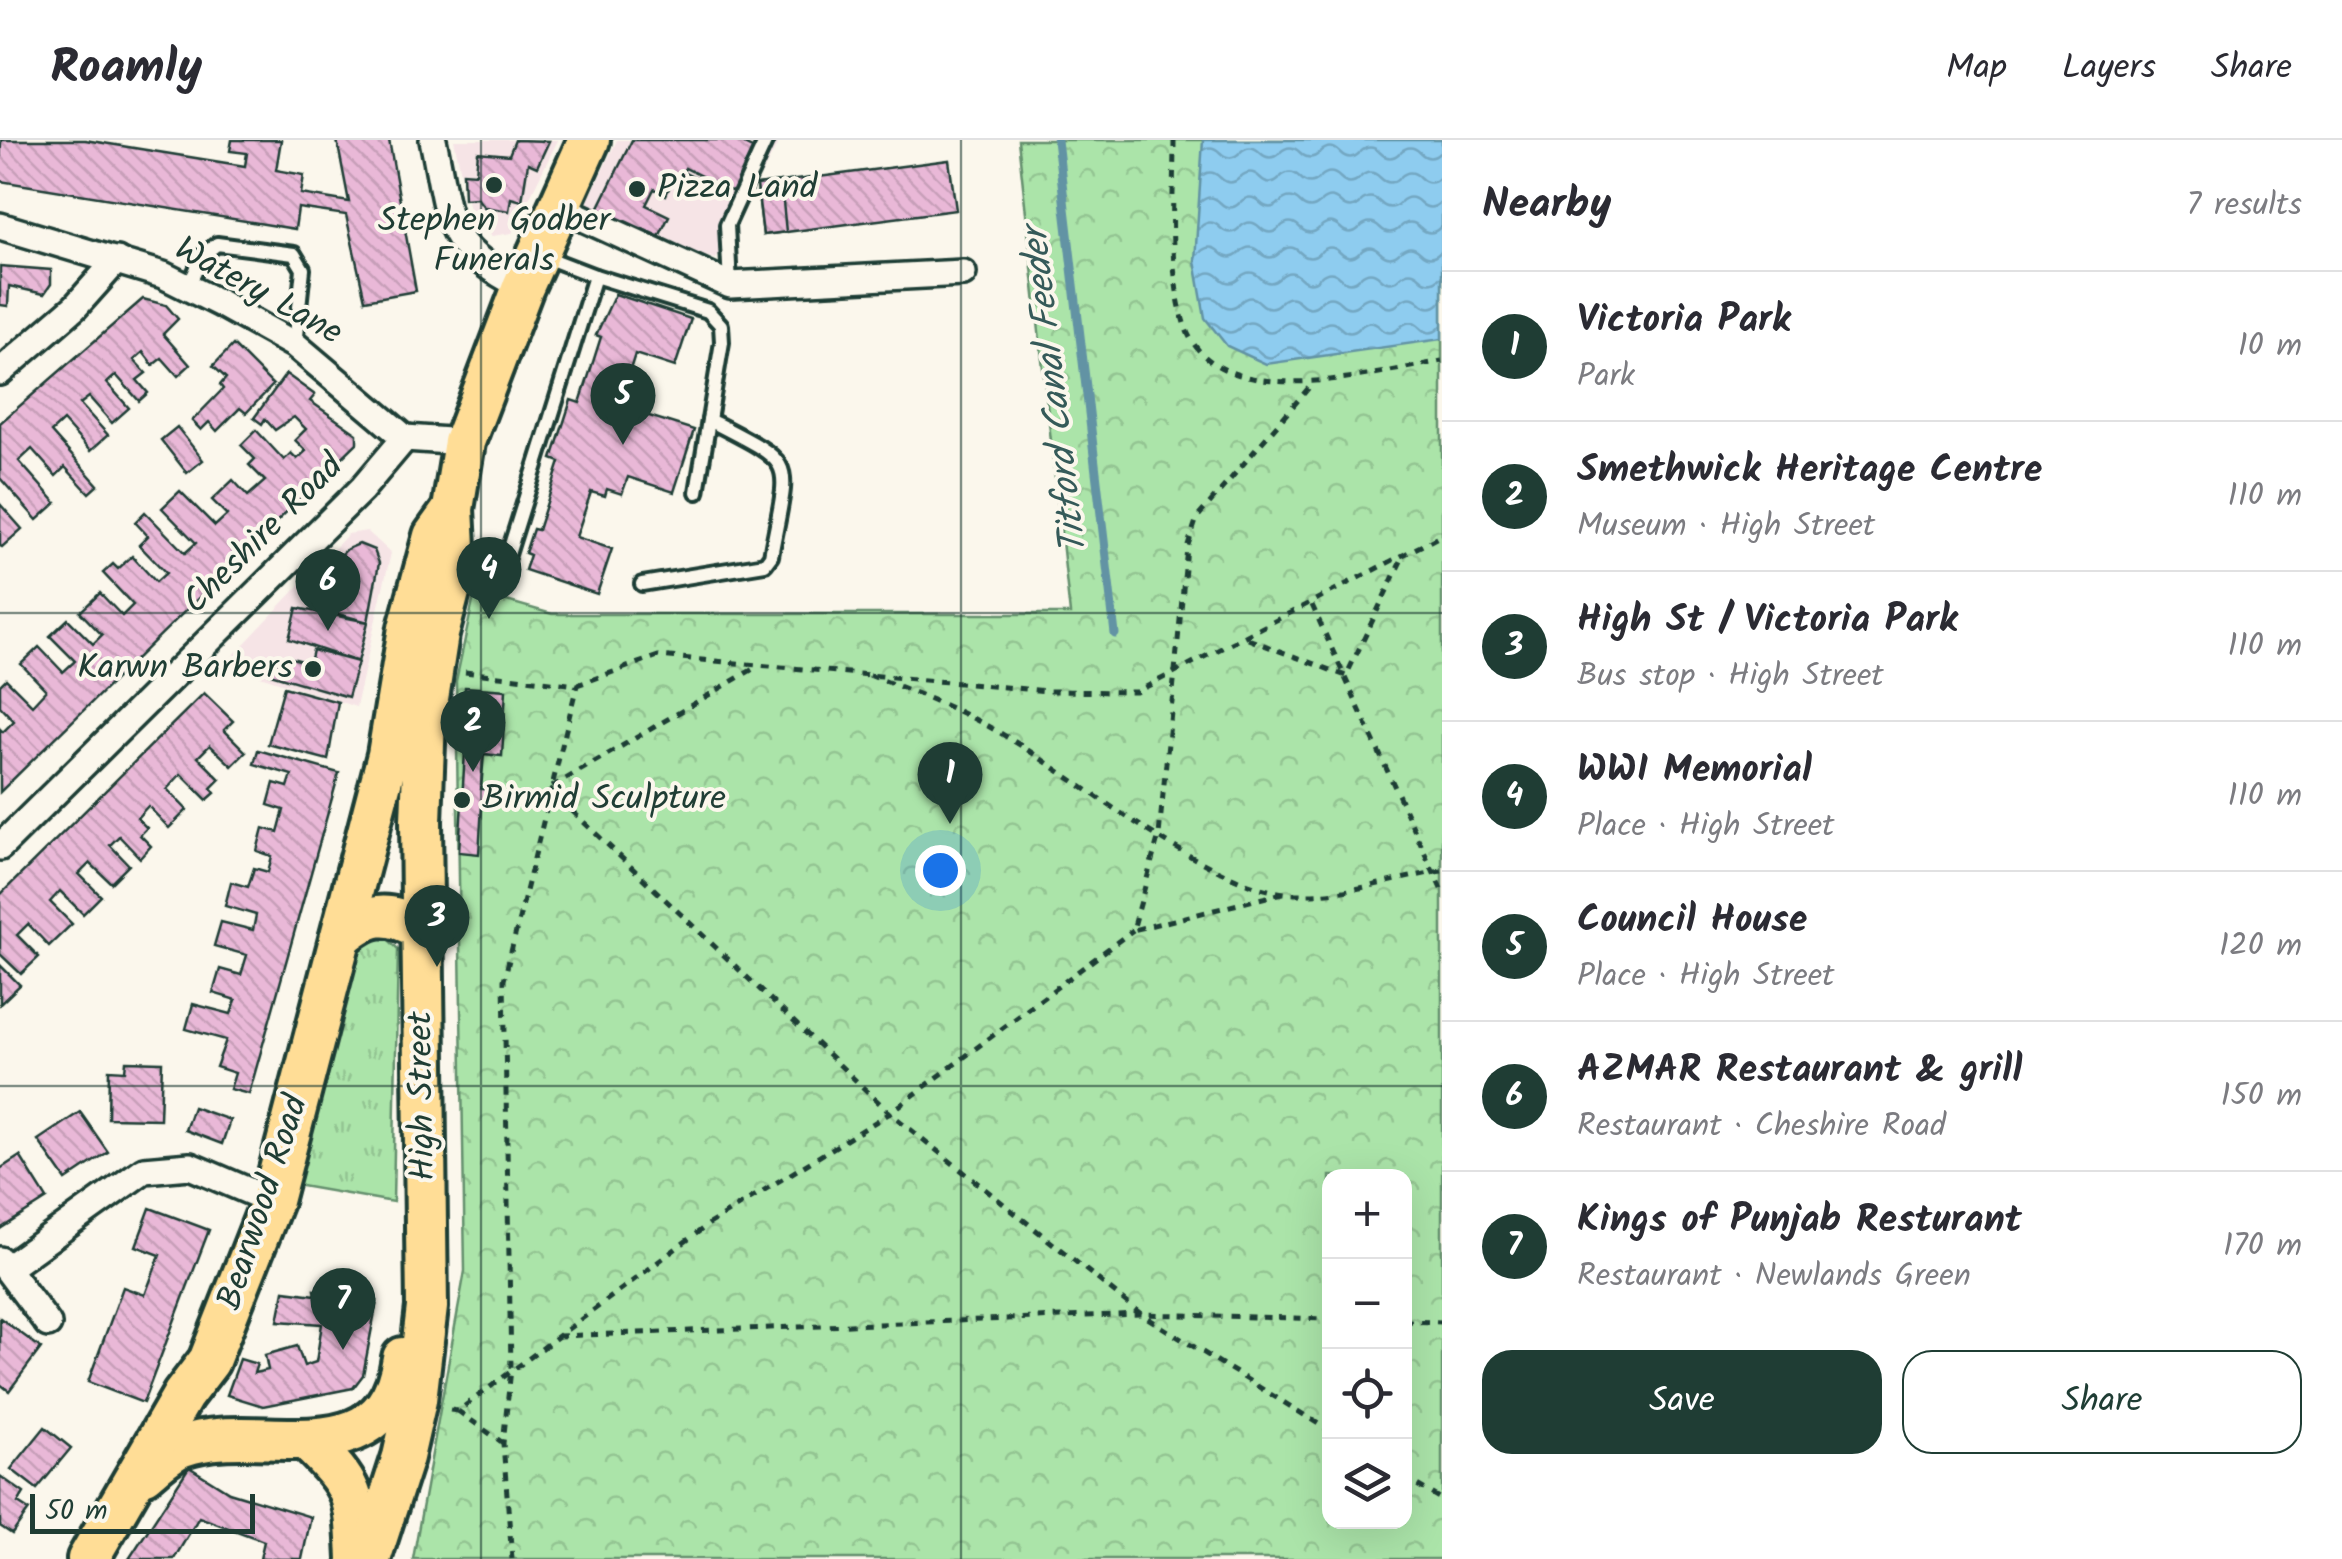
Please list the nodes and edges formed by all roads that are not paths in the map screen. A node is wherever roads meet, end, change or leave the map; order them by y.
1 (432, 140) edge
2 (589, 140) edge
3 (766, 140) edge
4 (559, 207) junction
5 (0, 226) edge
6 (117, 260) junction
7 (531, 271) junction
8 (964, 273) dead end
9 (595, 276) junction
10 (730, 285) junction
11 (188, 287) junction
12 (295, 345) junction
13 (0, 372) edge
14 (709, 420) junction
15 (405, 438) junction
16 (464, 442) junction
17 (697, 492) dead end
18 (454, 509) junction
19 (456, 565) junction
20 (642, 584) dead end
21 (370, 816) junction
22 (420, 821) junction
23 (0, 847) edge
24 (419, 928) junction
25 (341, 938) junction
26 (272, 1201) junction
27 (425, 1202) junction
28 (4, 1264) edge
29 (48, 1324) dead end
30 (209, 1361) junction
31 (241, 1440) junction
32 (309, 1442) junction
33 (138, 1479) junction
34 (88, 1559) edge
35 (358, 1559) edge
36 (370, 1559) edge

1 - 7 street
2 - 4 main road, High Street
3 - 10 lane
4 - 7 main road, High Street
4 - 10 street
5 - 6 street, Watery Lane
6 - 11 street, Watery Lane
6 - 13 street
7 - 9 lane
7 - 16 main road, High Street
8 - 10 street
9 - 14 lane
9 - 19 lane
11 - 12 street, Watery Lane
11 - 12 lane
12 - 15 street, Watery Lane
14 - 17 lane
14 - 20 lane
15 - 16 street
15 - 23 street, Cheshire Road
16 - 18 main road, High Street
18 - 19 main road, High Street
18 - 21 main road, High Street
19 - 22 main road, High Street
21 - 22 main road
21 - 25 main road, Bearwood Road
22 - 24 main road, High Street
24 - 25 main road
24 - 27 main road, High Street
25 - 26 main road, Bearwood Road
26 - 28 street
26 - 30 main road, Bearwood Road
27 - 32 main road
27 - 36 main road, High Street
28 - 29 street
30 - 31 main road
30 - 33 main road, Bearwood Road
31 - 32 main road
31 - 33 main road
32 - 35 main road
33 - 34 main road, Bearwood Road

